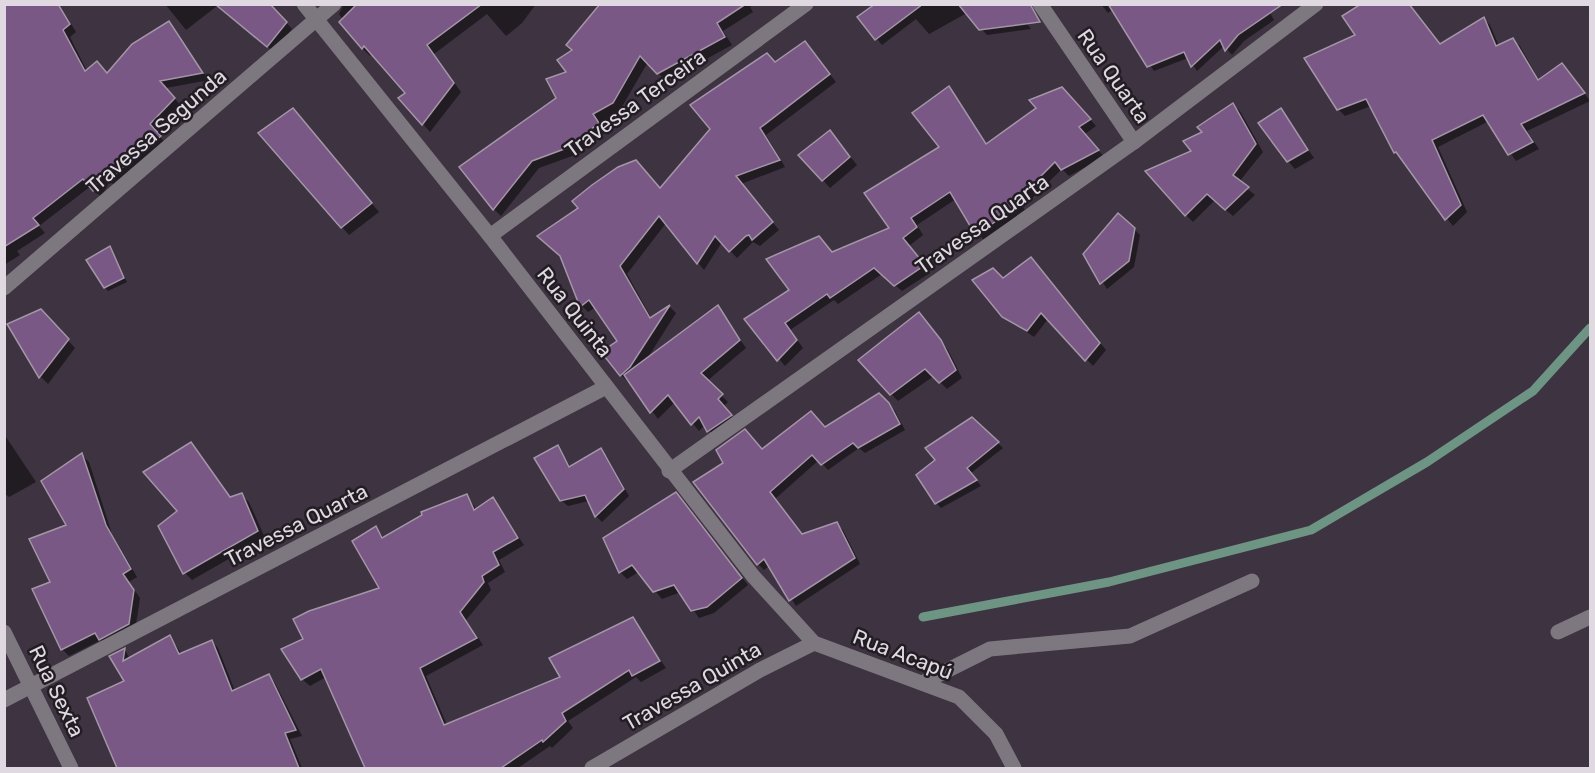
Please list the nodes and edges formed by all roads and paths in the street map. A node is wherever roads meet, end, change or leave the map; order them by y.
1 (304, 4) edge
2 (334, 4) edge
3 (806, 4) edge
4 (1040, 4) edge
5 (1316, 4) edge
6 (315, 20) junction
7 (1134, 142) junction
8 (490, 236) junction
9 (4, 288) edge
10 (606, 387) junction
11 (669, 471) junction
12 (1252, 581) dead end
13 (1590, 617) edge
14 (4, 632) edge
15 (1558, 632) dead end
16 (814, 643) junction
17 (922, 683) junction
18 (31, 686) junction
19 (4, 700) edge
20 (71, 768) edge
21 (592, 768) edge
22 (1014, 768) edge

1 - 6 street, Rua Quinta
2 - 6 street, Travessa Segunda
3 - 8 street, Travessa Terceira
4 - 7 street, Rua Quarta
5 - 7 street, Travessa Quarta
6 - 8 street, Rua Quinta
6 - 9 street, Travessa Segunda
7 - 11 street, Travessa Quarta
8 - 10 street, Rua Quinta
10 - 11 street, Rua Quinta
10 - 18 street, Travessa Quarta
11 - 16 street, Rua Quinta
12 - 17 street
13 - 15 street
14 - 18 street, Rua Sexta
16 - 17 street, Rua Acapú
16 - 21 street, Travessa Quinta
17 - 22 street, Rua Acapú
18 - 19 street, Travessa Quarta
18 - 20 street, Rua Sexta

